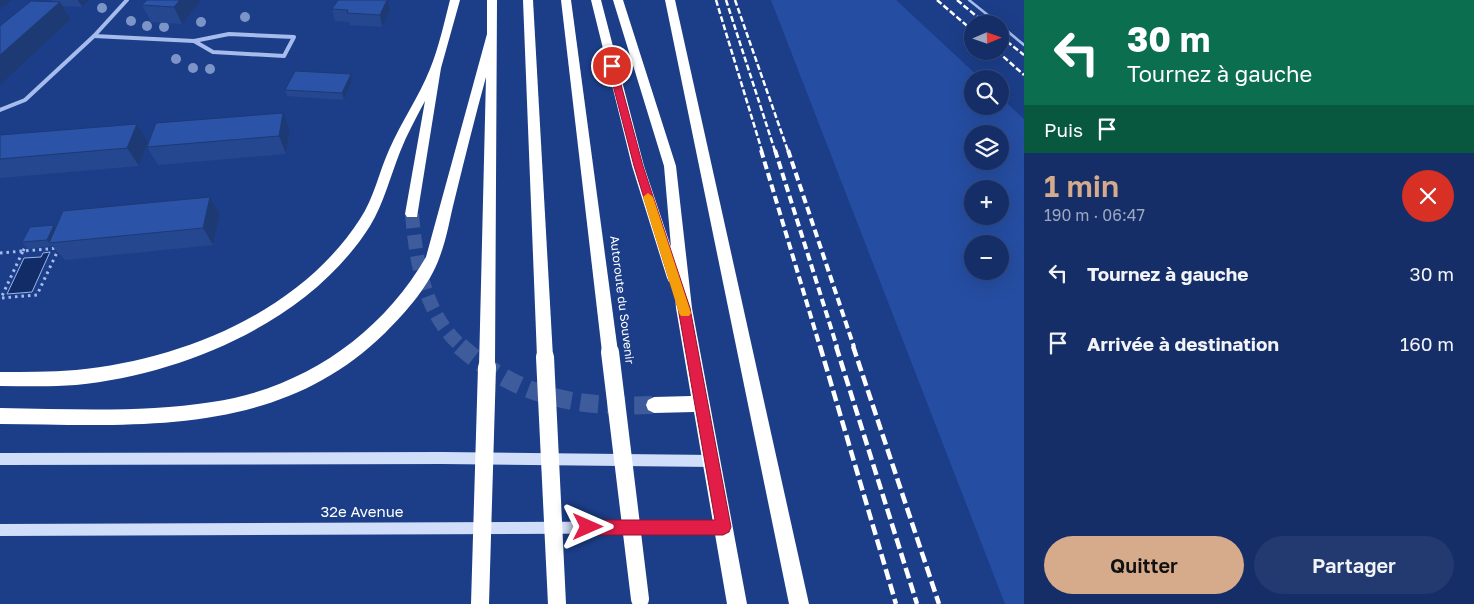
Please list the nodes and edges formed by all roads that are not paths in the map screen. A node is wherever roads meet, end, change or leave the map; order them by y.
1 (128, 0) edge
2 (455, 0) edge
3 (492, 0) edge
4 (528, 0) edge
5 (566, 0) edge
6 (596, 0) edge
7 (618, 0) edge
8 (670, 0) edge
9 (970, 0) edge
10 (988, 15) edge
11 (492, 32) junction
12 (1009, 32) edge
13 (94, 36) junction
14 (194, 41) junction
15 (1024, 45) edge
16 (436, 68) junction
17 (0, 110) edge
18 (412, 214) tunnel mouth
19 (684, 308) junction
20 (0, 379) edge
21 (702, 404) junction
22 (654, 405) tunnel mouth
23 (0, 416) edge
24 (0, 459) edge
25 (712, 461) junction
26 (723, 527) junction
27 (0, 530) edge
28 (641, 602) edge
29 (480, 604) edge
30 (557, 604) edge
31 (737, 604) edge
32 (799, 604) edge

1 - 13 street
2 - 16 highway
3 - 11 highway
4 - 30 highway, bridge
5 - 28 highway, Autoroute du Souvenir, bridge
6 - 19 highway
7 - 19 highway
8 - 32 highway
9 - 10 lane
11 - 23 highway
11 - 29 highway, bridge
12 - 15 lane
13 - 14 street
13 - 17 street
14 - 14 street
16 - 18 highway
16 - 20 highway
19 - 21 highway
21 - 22 highway
21 - 25 highway
24 - 25 main road
25 - 26 highway
26 - 27 main road, 32e Avenue
26 - 31 highway

